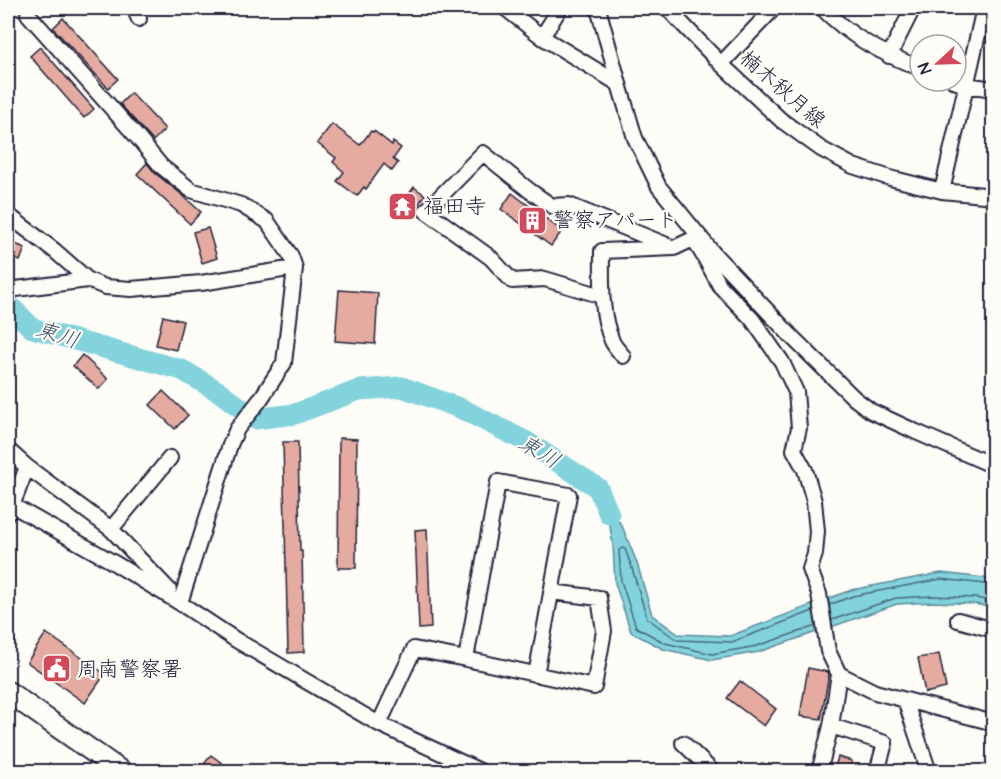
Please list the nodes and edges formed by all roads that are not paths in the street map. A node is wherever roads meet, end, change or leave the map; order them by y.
1 (505, 8) edge
2 (560, 8) edge
3 (598, 8) edge
4 (667, 8) edge
5 (774, 8) edge
6 (822, 8) edge
7 (913, 8) edge
8 (984, 8) edge
9 (28, 14) dead end
10 (542, 38) junction
11 (889, 56) junction
12 (968, 58) edge
13 (908, 63) edge
14 (721, 64) junction
15 (619, 84) junction
16 (968, 84) edge
17 (993, 89) edge
18 (958, 93) edge
19 (942, 191) junction
20 (993, 196) edge
21 (8, 215) edge
22 (697, 239) junction
23 (674, 248) junction
24 (295, 268) junction
25 (88, 280) junction
26 (8, 290) edge
27 (602, 296) junction
28 (623, 356) dead end
29 (8, 450) edge
30 (170, 458) dead end
31 (993, 466) edge
32 (27, 467) junction
33 (9, 507) edge
34 (111, 529) junction
35 (551, 592) junction
36 (180, 603) junction
37 (958, 620) dead end
38 (993, 630) edge
39 (466, 659) junction
40 (839, 674) junction
41 (536, 675) junction
42 (8, 692) edge
43 (904, 700) junction
44 (993, 723) edge
45 (379, 724) junction
46 (831, 726) junction
47 (683, 743) dead end
48 (122, 771) edge
49 (482, 771) edge
50 (713, 771) edge
51 (819, 771) edge
52 (876, 771) edge
53 (929, 771) edge

1 - 10 street
2 - 10 street
3 - 15 street
4 - 14 street, 楠木秋月線
5 - 14 street
6 - 11 street
7 - 11 street
8 - 12 street
9 - 24 street
10 - 15 street
11 - 13 street
14 - 19 street, 楠木秋月線
15 - 22 street
16 - 17 street
18 - 19 street
19 - 20 street, 楠木秋月線
21 - 25 street
22 - 23 street
22 - 31 street
22 - 40 street
23 - 27 street
23 - 27 street
24 - 25 street
24 - 36 street
25 - 26 street
27 - 28 street
29 - 32 street
30 - 34 street
32 - 33 street
32 - 34 street
33 - 36 street
34 - 36 street
35 - 39 street
35 - 41 street
35 - 41 street
36 - 45 street
37 - 38 street
39 - 41 street
39 - 45 street
40 - 43 street
40 - 46 street
42 - 48 highway
43 - 44 street
43 - 53 street
45 - 49 street
46 - 51 street
46 - 52 street
47 - 50 street

